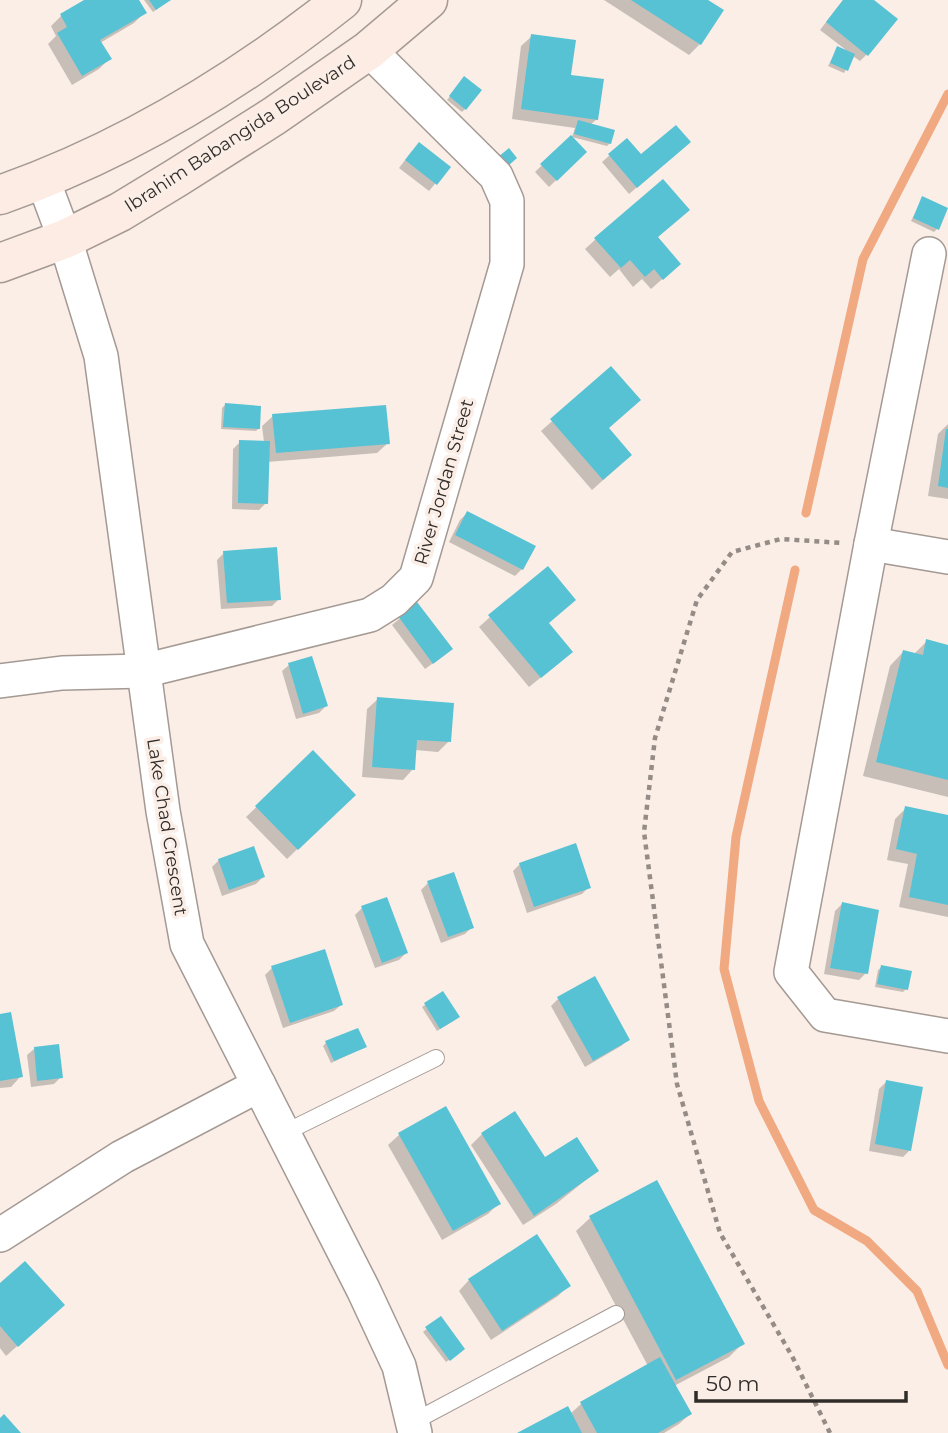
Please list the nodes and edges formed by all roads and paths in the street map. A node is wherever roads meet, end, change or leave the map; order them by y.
1 (342, 0) edge
2 (428, 0) edge
3 (369, 50) junction
4 (43, 180) junction
5 (0, 195) edge
6 (65, 239) junction
7 (929, 254) dead end
8 (0, 263) edge
9 (871, 544) junction
10 (948, 557) edge
11 (143, 671) junction
12 (0, 681) edge
13 (948, 1036) edge
14 (436, 1058) dead end
15 (259, 1085) junction
16 (282, 1134) junction
17 (0, 1235) edge
18 (616, 1314) dead end
19 (414, 1428) edge
20 (830, 1433) edge

1 - 4 street
2 - 3 street, Ibrahim Babangida Boulevard
3 - 6 street, Ibrahim Babangida Boulevard
3 - 11 street, River Jordan Street
4 - 5 street
4 - 6 street, Lake Chad Crescent
6 - 8 street, Ibrahim Babangida Boulevard
6 - 11 street, Lake Chad Crescent
7 - 9 street
9 - 10 street
9 - 13 street
9 - 20 path
11 - 12 street, River Jordan Street
11 - 15 street, Lake Chad Crescent
14 - 16 lane
15 - 16 street, Lake Chad Crescent
15 - 17 street
16 - 19 street, Lake Chad Crescent
18 - 19 lane

